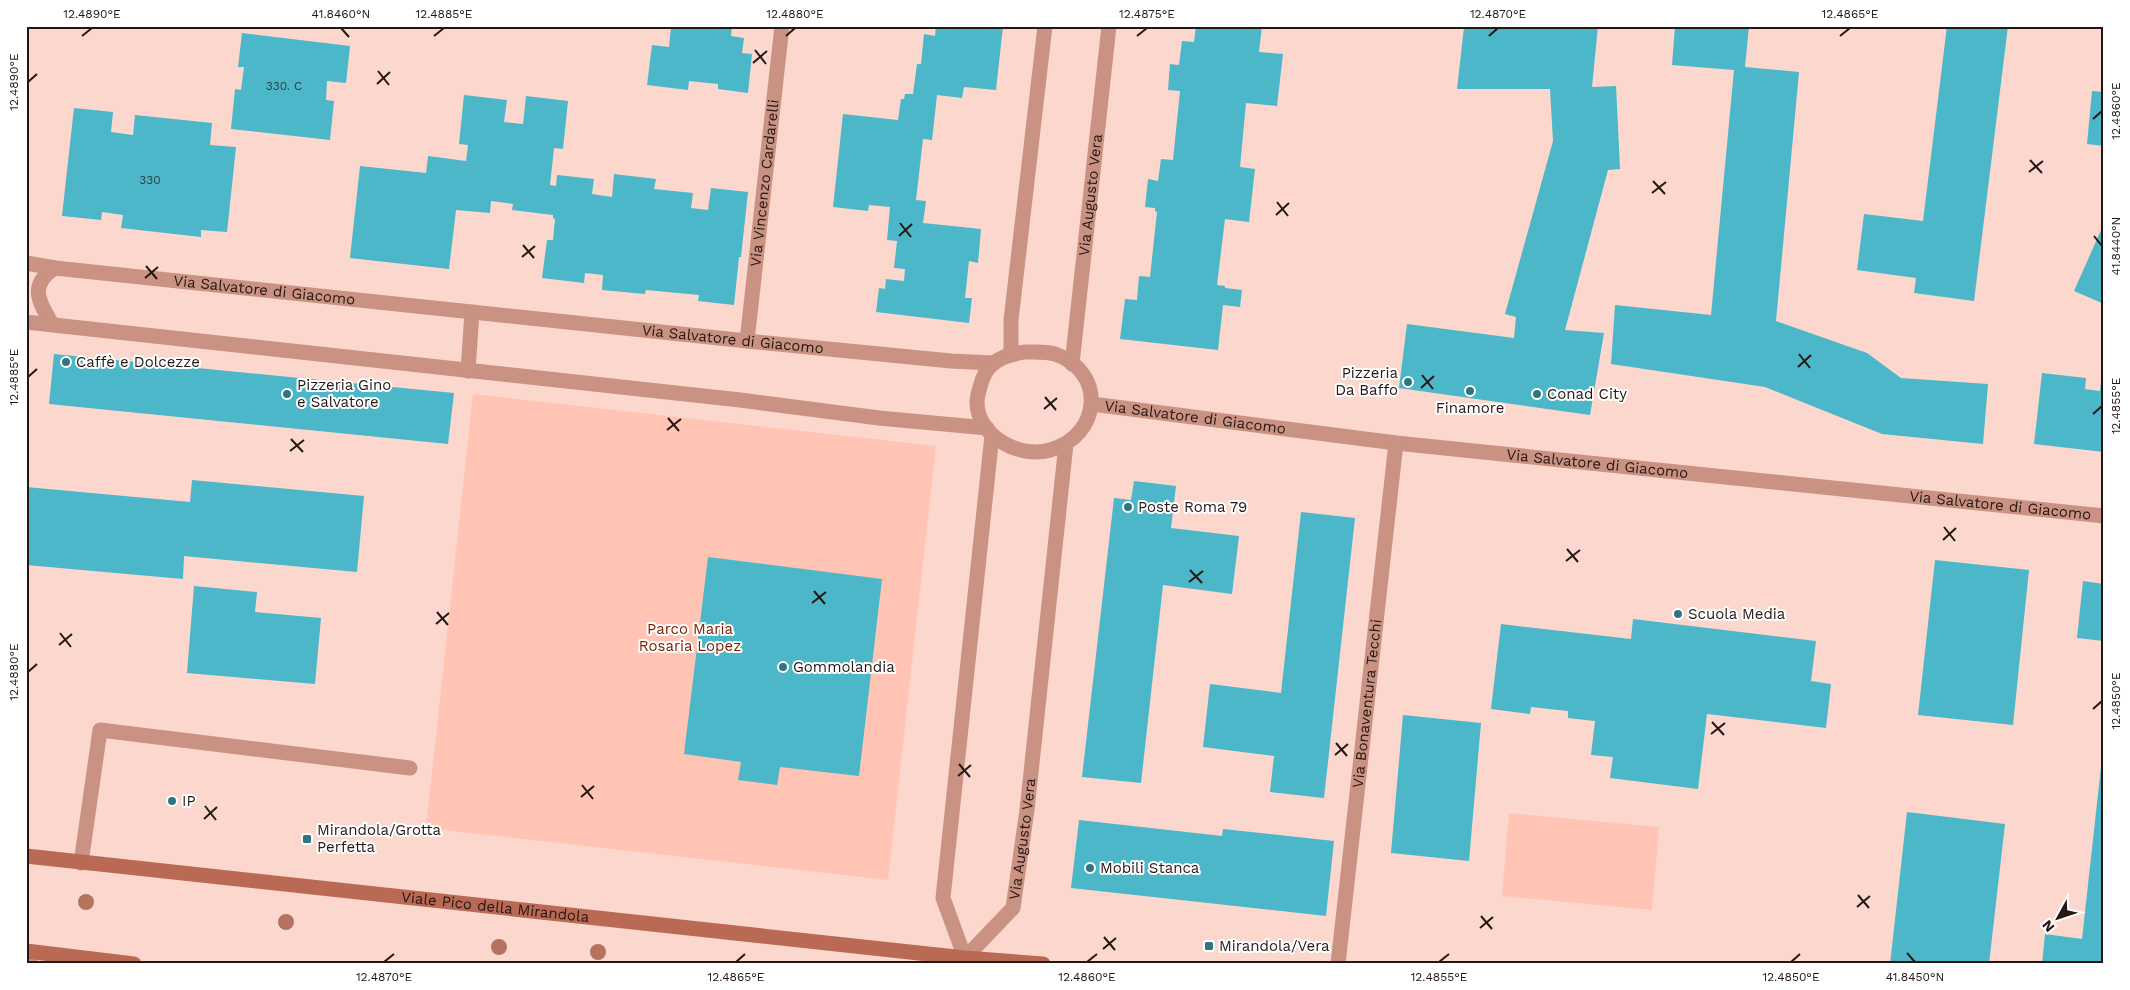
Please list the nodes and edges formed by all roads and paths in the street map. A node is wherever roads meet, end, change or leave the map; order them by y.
1 (782, 26) edge
2 (1045, 26) edge
3 (1109, 26) edge
4 (26, 263) edge
5 (55, 268) junction
6 (472, 312) junction
7 (26, 322) edge
8 (52, 324) junction
9 (747, 341) junction
10 (1011, 355) junction
11 (993, 363) junction
12 (1072, 364) junction
13 (468, 371) junction
14 (1092, 404) junction
15 (990, 431) junction
16 (1396, 443) junction
17 (1066, 444) junction
18 (2104, 516) edge
19 (410, 768) dead end
20 (26, 856) edge
21 (81, 863) junction
22 (26, 952) edge
23 (965, 961) edge
24 (31, 964) edge
25 (134, 964) edge
26 (1043, 964) edge
27 (1338, 964) edge

1 - 9 street, Via Vincenzo Cardarelli
2 - 10 street
3 - 12 street, Via Augusto Vera
4 - 5 street, Via Salvatore di Giacomo
5 - 6 street, Via Salvatore di Giacomo
5 - 8 street
6 - 9 street, Via Salvatore di Giacomo
6 - 13 street
7 - 8 street
8 - 13 street
9 - 11 street, Via Salvatore di Giacomo
10 - 11 street
10 - 12 street
11 - 15 street
12 - 14 street
13 - 15 street
14 - 16 street, Via Salvatore di Giacomo
14 - 17 street
15 - 17 street
15 - 23 street
16 - 18 street, Via Salvatore di Giacomo
16 - 27 street, Via Bonaventura Tecchi
17 - 23 street, Via Augusto Vera
19 - 21 street
20 - 21 street, Viale Pico della Mirandola
21 - 23 street, Viale Pico della Mirandola
22 - 24 street
22 - 25 street
23 - 26 street, Viale Pico della Mirandola

